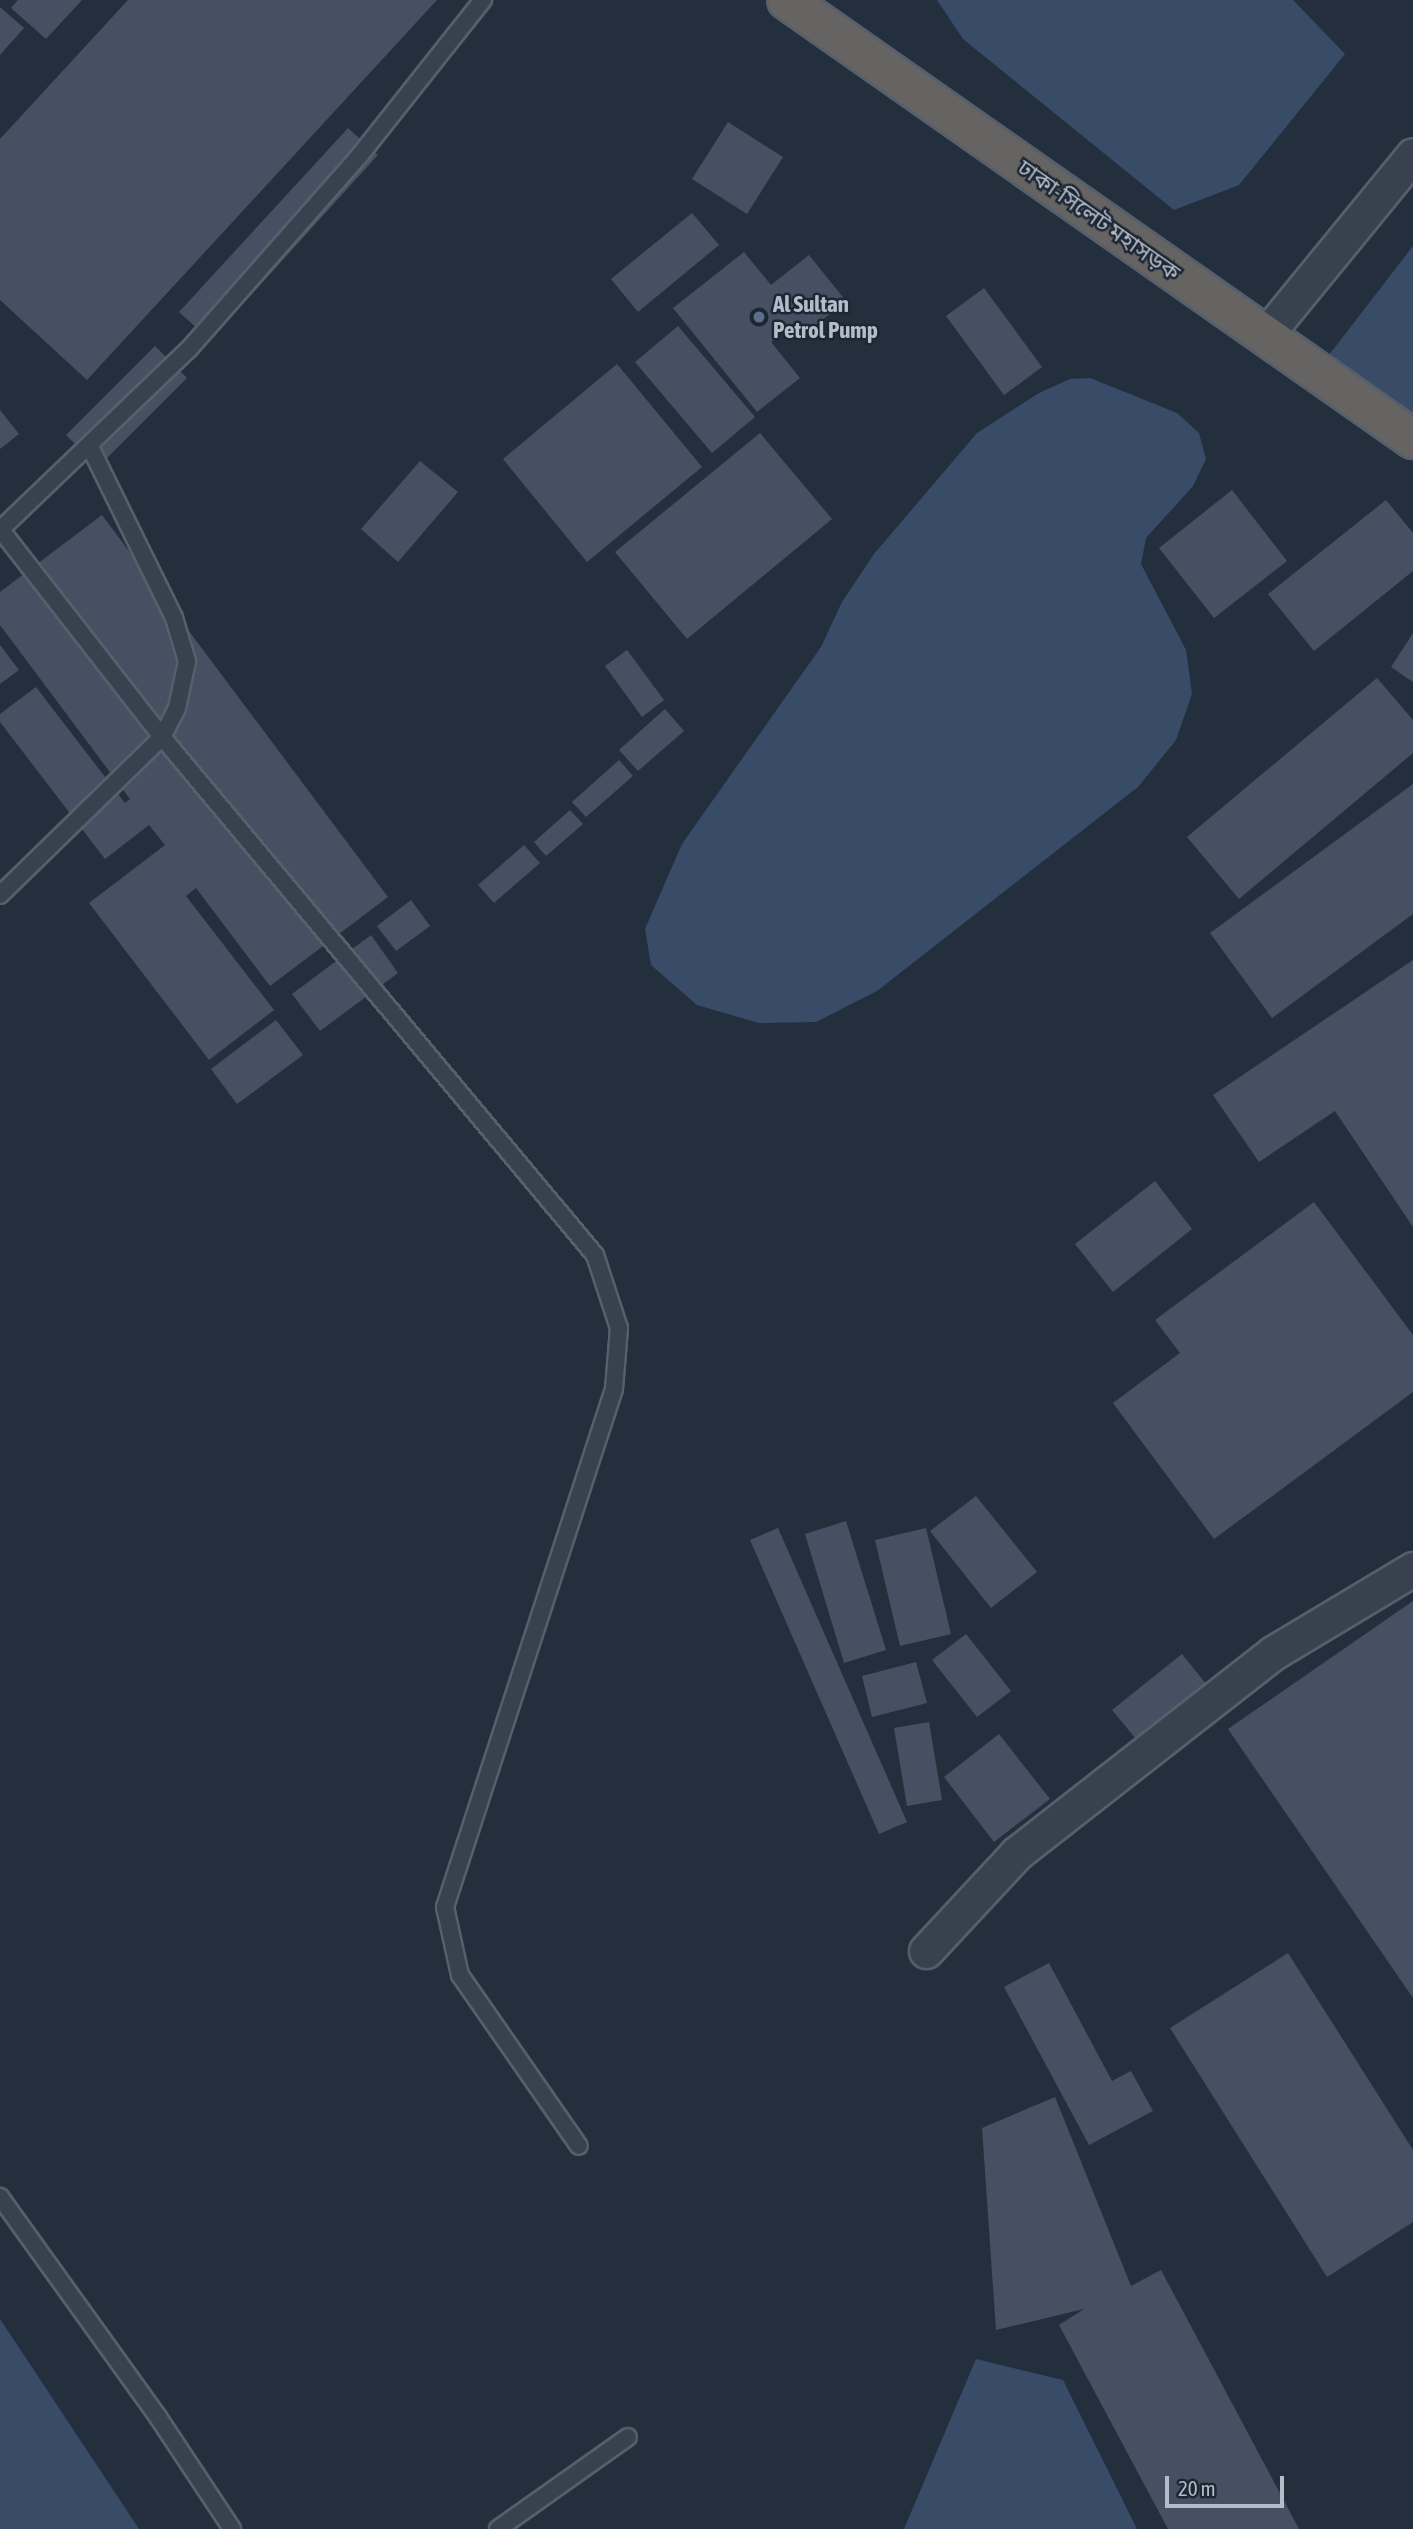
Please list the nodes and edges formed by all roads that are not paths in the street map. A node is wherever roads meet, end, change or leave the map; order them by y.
1 (483, 0) edge
2 (787, 0) edge
3 (1413, 155) edge
4 (1264, 337) junction
5 (1413, 439) edge
6 (90, 447) junction
7 (0, 530) edge
8 (162, 737) junction
9 (0, 895) edge
10 (1413, 1569) edge
11 (926, 1951) dead end
12 (579, 2146) dead end
13 (0, 2197) edge
14 (628, 2437) dead end
15 (232, 2529) edge
16 (498, 2529) edge

1 - 6 lane
2 - 4 highway, ঢাকা-সিলেট মহাসড়ক
3 - 4 street
4 - 5 highway, ঢাকা-সিলেট মহাসড়ক
6 - 7 lane
6 - 8 lane
7 - 8 lane
8 - 9 lane
8 - 12 lane
10 - 11 street
13 - 15 lane
14 - 16 lane

